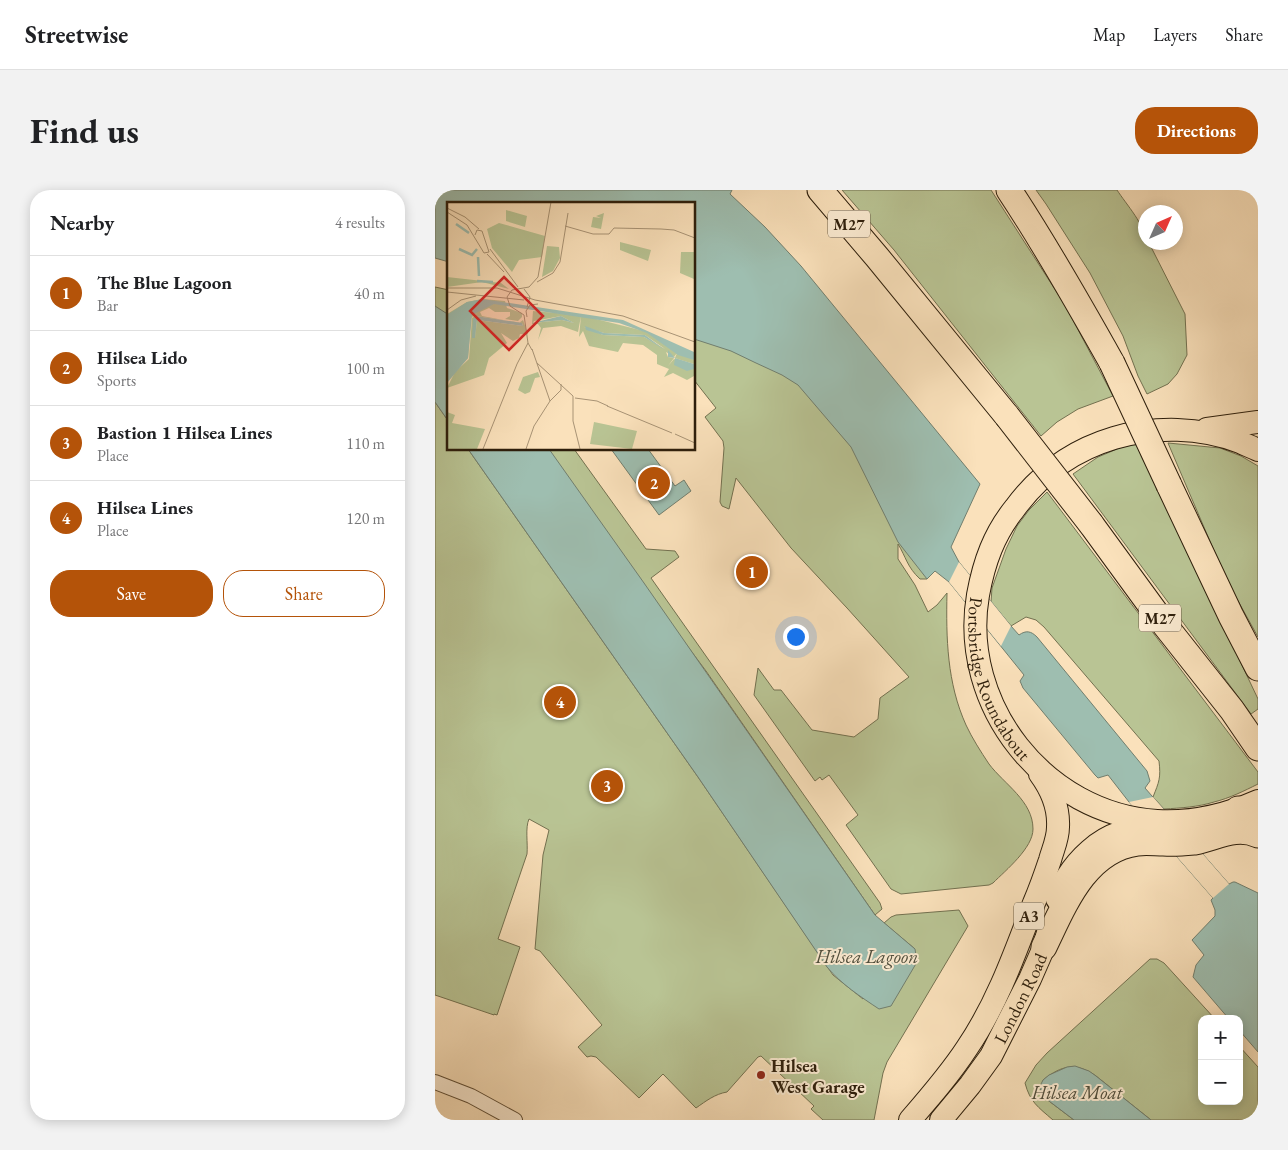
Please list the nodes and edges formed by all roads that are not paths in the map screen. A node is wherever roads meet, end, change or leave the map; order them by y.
1 (810, 190) edge
2 (820, 190) edge
3 (1009, 190) edge
4 (877, 257) junction
5 (1258, 422) edge
6 (1196, 431) junction
7 (1258, 450) edge
8 (1258, 668) edge
9 (1258, 748) edge
10 (1032, 763) junction
11 (1251, 810) edge
12 (1140, 830) junction
13 (1258, 835) edge
14 (1044, 947) joint
15 (435, 1082) edge
16 (508, 1118) edge
17 (910, 1120) edge
18 (941, 1120) edge

1 - 4 highway
2 - 4 highway, M27
3 - 8 highway, bridge
4 - 9 highway, M27, bridge
5 - 6 main road
6 - 7 main road, Portsbridge Roundabout
6 - 10 main road, Portsbridge Roundabout
10 - 12 main road, Portsbridge Roundabout
10 - 17 main road, London Road / A3
11 - 12 main road
12 - 13 highway
12 - 14 highway
14 - 18 main road, London Road / A3
15 - 16 street

